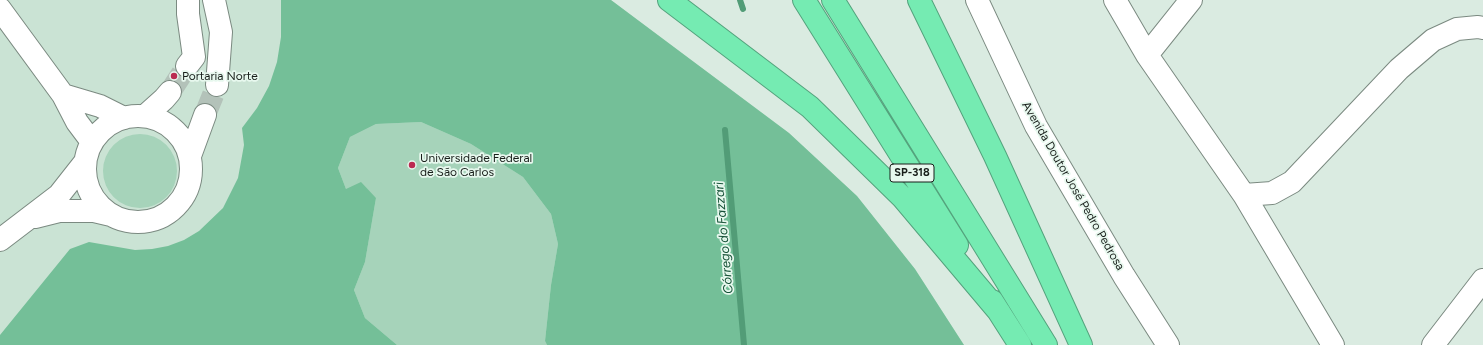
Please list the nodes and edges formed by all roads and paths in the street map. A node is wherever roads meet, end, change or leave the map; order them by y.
1 (188, 0) edge
2 (214, 0) edge
3 (669, 0) edge
4 (804, 0) edge
5 (833, 0) edge
6 (919, 0) edge
7 (977, 0) edge
8 (1115, 0) edge
9 (1191, 0) edge
10 (0, 9) edge
11 (1483, 28) edge
12 (1148, 55) junction
13 (170, 92) tunnel mouth
14 (63, 95) junction
15 (205, 115) tunnel mouth
16 (135, 117) junction
17 (88, 152) junction
18 (190, 156) junction
19 (1244, 195) junction
20 (111, 215) junction
21 (25, 220) junction
22 (0, 240) edge
23 (1483, 280) edge
24 (1000, 313) junction
25 (1020, 345) edge
26 (1046, 345) edge
27 (1081, 345) edge
28 (1168, 345) edge
29 (1333, 345) edge
30 (1433, 345) edge

1 - 2 street
3 - 24 highway
4 - 24 highway, SP-318
5 - 26 highway, SP-318
6 - 27 highway
7 - 28 street, Avenida Doutor José Pedro Pedrosa
8 - 12 street
9 - 12 street
10 - 14 street
11 - 19 street
12 - 19 street
13 - 16 street
14 - 16 street
14 - 17 street
15 - 18 street
16 - 17 street
16 - 18 street
17 - 20 street
17 - 21 street
18 - 20 street
19 - 29 street
20 - 21 street
21 - 22 street
23 - 30 street
24 - 25 highway, SP-318

